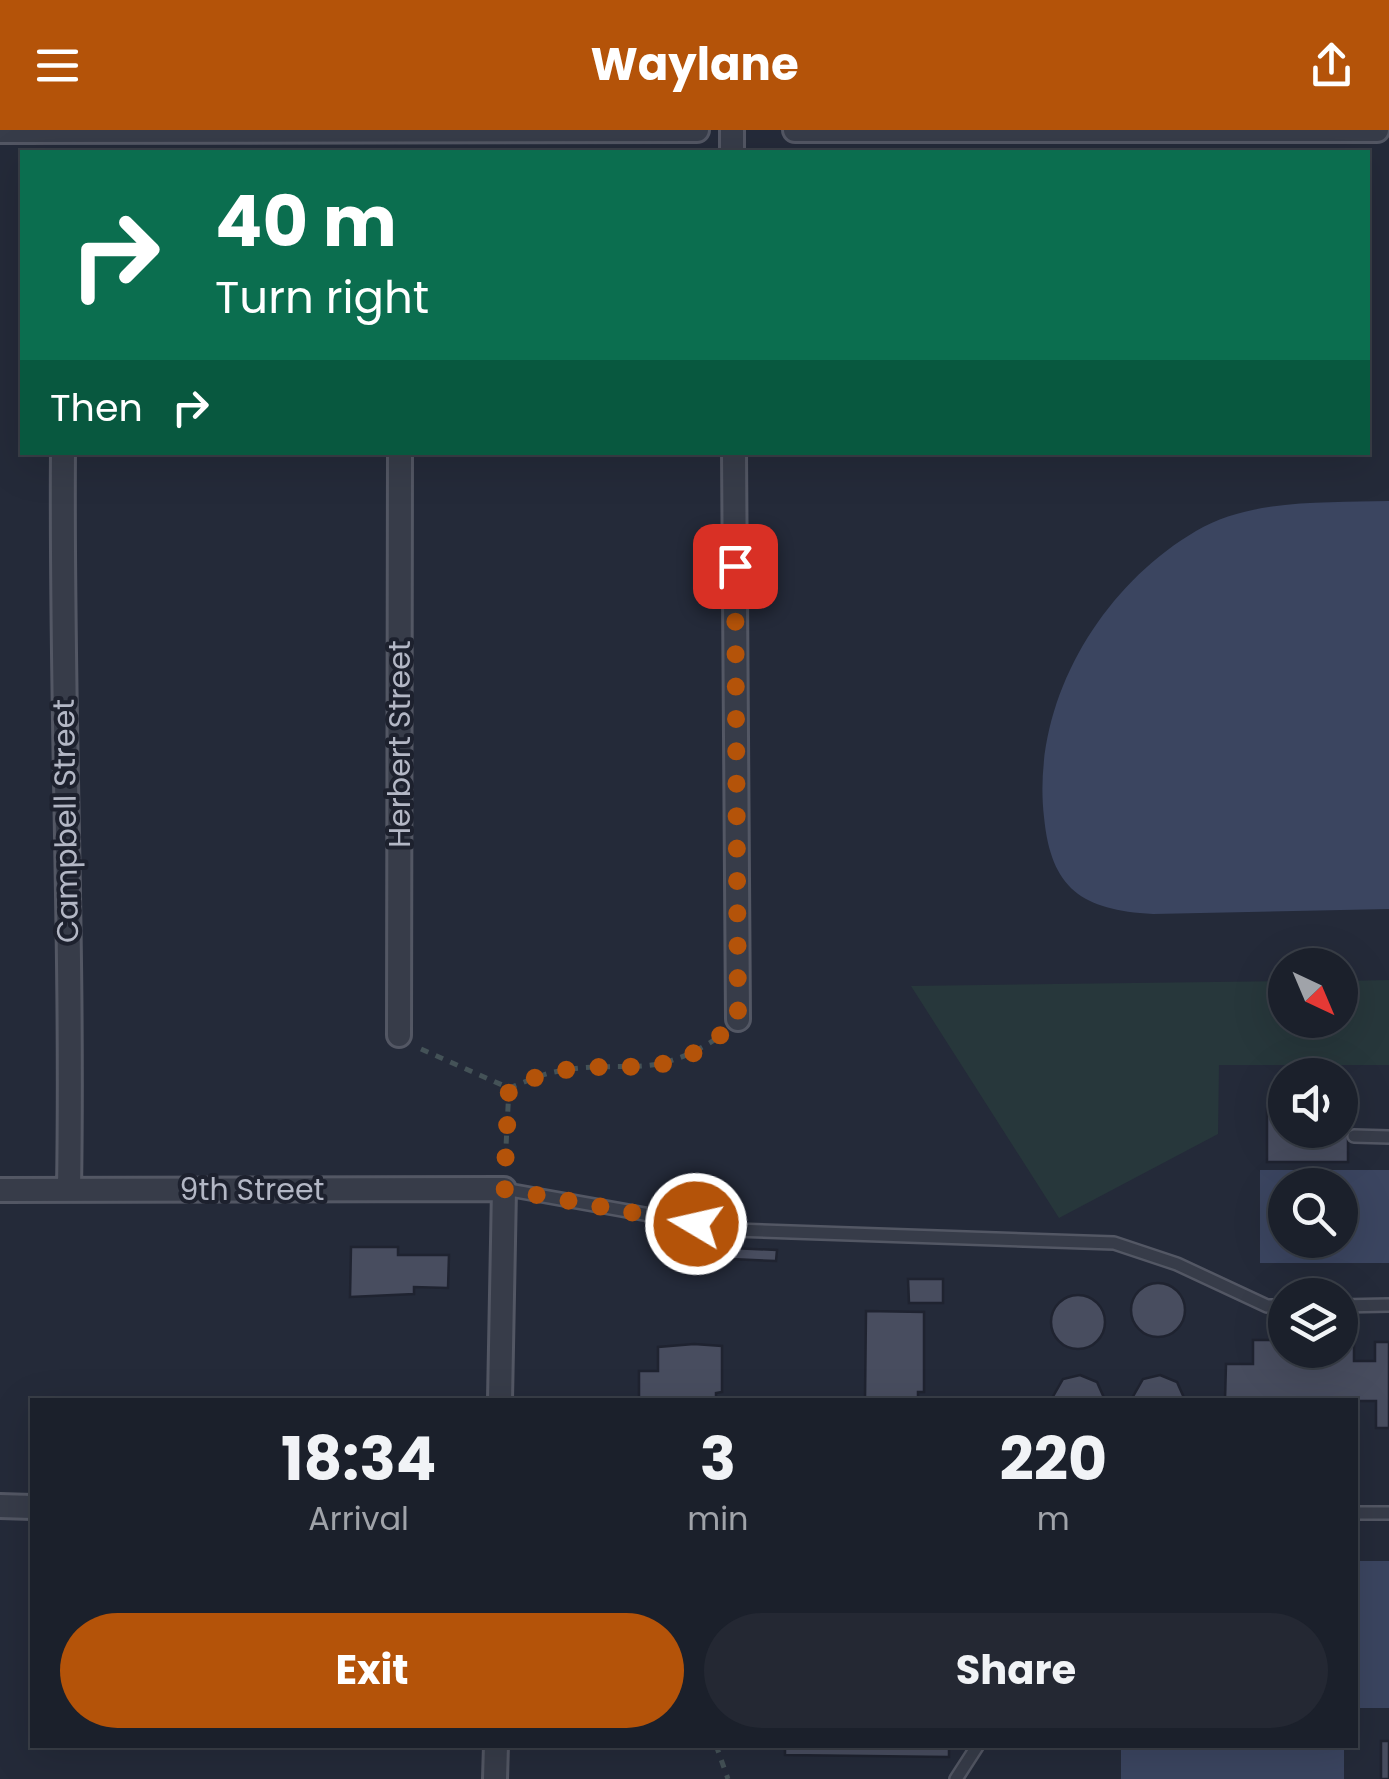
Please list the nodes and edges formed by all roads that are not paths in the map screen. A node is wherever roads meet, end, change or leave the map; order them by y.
1 (61, 130) edge
2 (697, 130) edge
3 (796, 130) edge
4 (1071, 130) edge
5 (1377, 130) edge
6 (0, 131) edge
7 (401, 138) edge
8 (63, 455) edge
9 (400, 455) edge
10 (734, 455) edge
11 (738, 1019) road end
12 (399, 1035) road end
13 (1358, 1136) edge
14 (1389, 1137) edge
15 (504, 1189) junction
16 (0, 1190) edge
17 (69, 1190) junction
18 (1389, 1305) edge
19 (1268, 1306) edge
20 (1358, 1306) edge
21 (500, 1398) edge
22 (0, 1506) edge
23 (30, 1506) edge
24 (1358, 1513) edge
25 (1389, 1513) edge
26 (496, 1748) edge
27 (976, 1748) edge
28 (495, 1779) edge
29 (956, 1779) edge

1 - 6 street
1 - 7 street
2 - 7 street
3 - 4 street
4 - 5 street
8 - 17 street, Campbell Street
9 - 12 street, Herbert Street
10 - 11 street
13 - 14 lane
15 - 17 street, 9th Street
15 - 19 lane
15 - 21 street
16 - 17 street, 9th Street
18 - 20 lane
22 - 23 street
24 - 25 lane
26 - 28 street
27 - 29 lane

